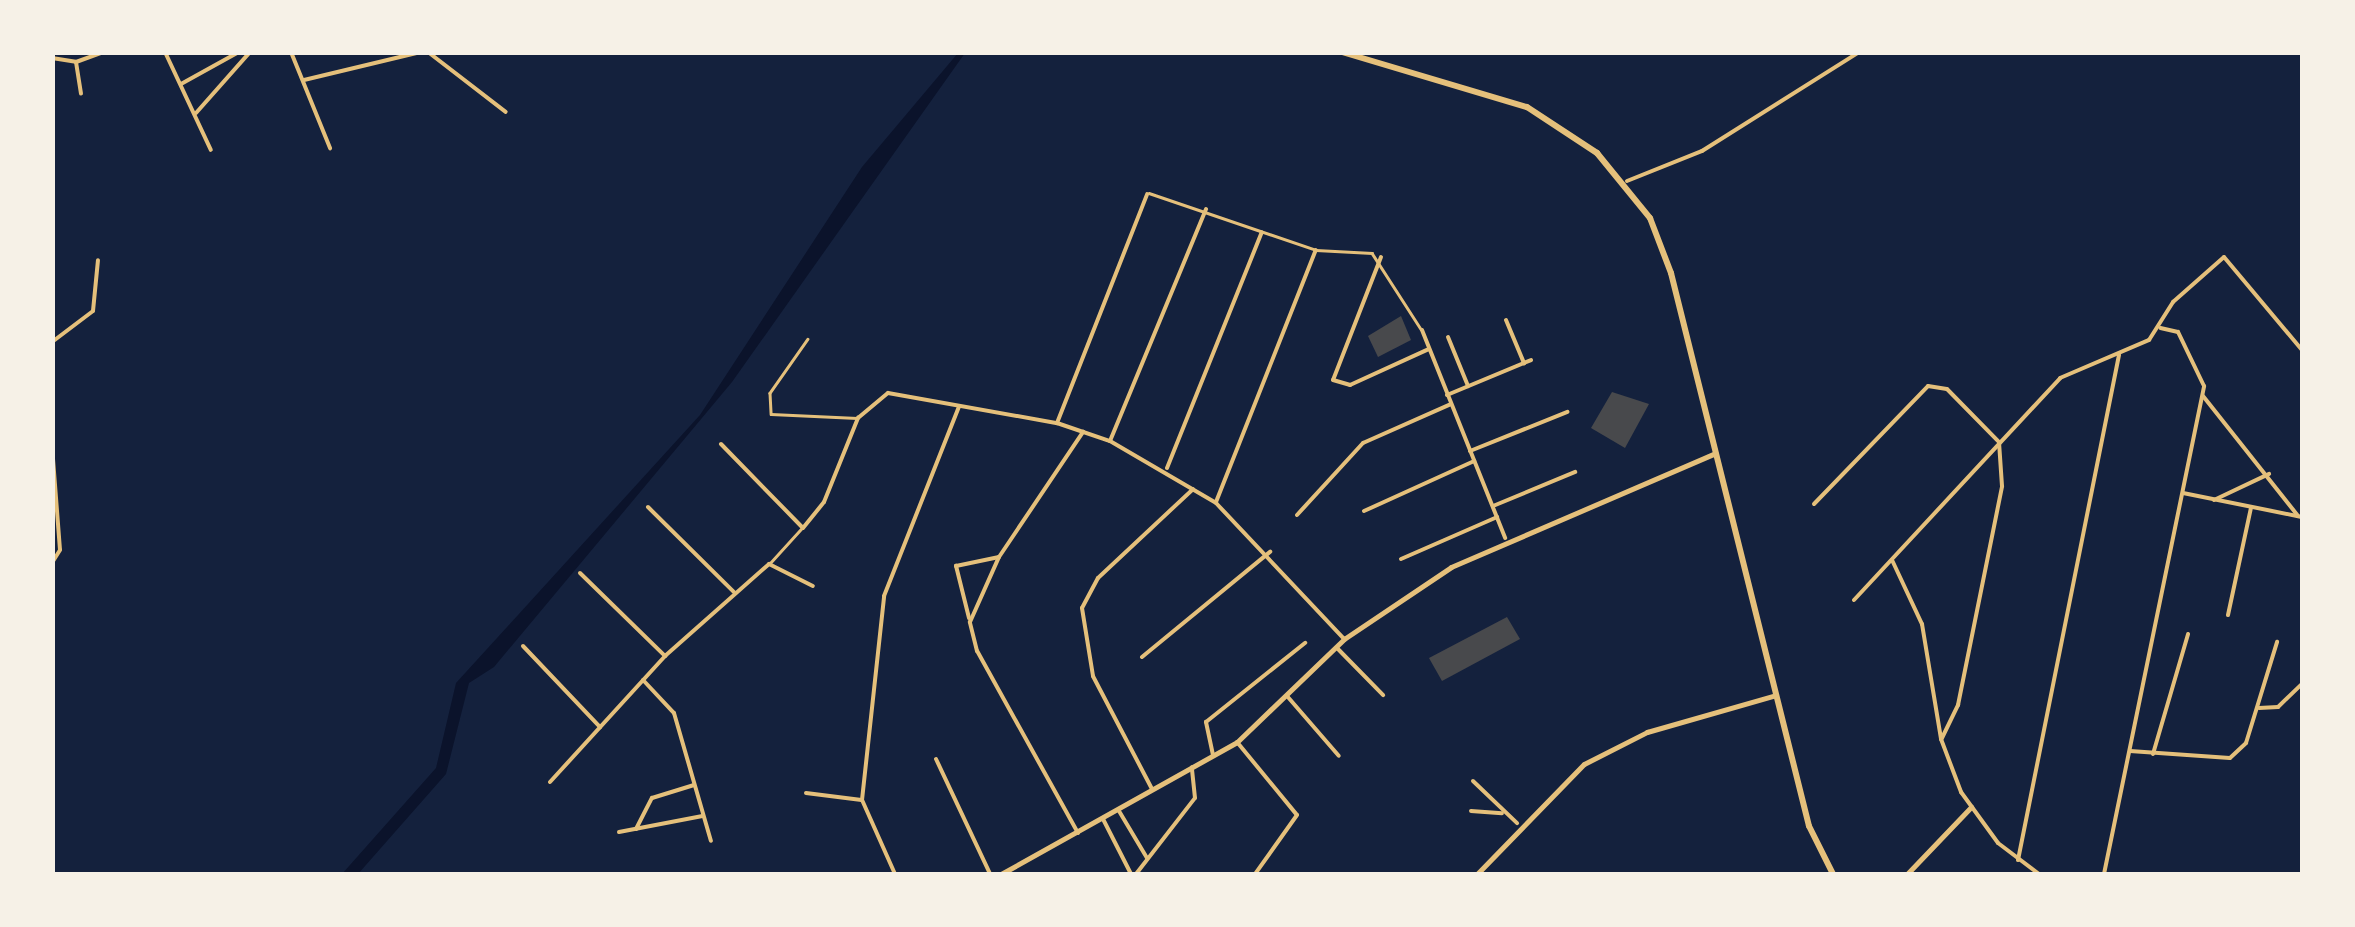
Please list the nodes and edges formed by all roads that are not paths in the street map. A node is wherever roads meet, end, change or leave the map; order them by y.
1 (111, 52) edge
2 (165, 52) edge
3 (239, 52) edge
4 (250, 52) edge
5 (291, 52) edge
6 (421, 52) edge
7 (428, 52) edge
8 (1342, 52) edge
9 (1859, 52) edge
10 (102, 54) edge
11 (52, 58) edge
12 (76, 62) junction
13 (304, 80) junction
14 (181, 84) junction
15 (81, 94) dead end
16 (506, 112) dead end
17 (196, 113) junction
18 (330, 148) dead end
19 (211, 150) dead end
20 (1627, 180) junction
21 (1147, 194) joint
22 (1206, 209) junction
23 (1262, 232) junction
24 (1316, 250) junction
25 (1381, 258) junction
26 (98, 260) dead end
27 (1506, 320) dead end
28 (2160, 328) junction
29 (1422, 330) joint
30 (1448, 337) dead end
31 (808, 339) dead end
32 (52, 342) edge
33 (1429, 349) junction
34 (2302, 350) edge
35 (2119, 356) junction
36 (1468, 386) junction
37 (1447, 395) junction
38 (2203, 396) junction
39 (1451, 404) junction
40 (959, 407) junction
41 (1567, 412) dead end
42 (858, 418) junction
43 (1057, 423) junction
44 (1082, 432) junction
45 (1110, 441) junction
46 (1999, 442) junction
47 (721, 444) dead end
48 (52, 446) edge
49 (1470, 451) junction
50 (1714, 454) junction
51 (1474, 461) junction
52 (1166, 470) junction
53 (1575, 472) dead end
54 (2269, 474) junction
55 (1193, 488) junction
56 (2183, 493) junction
57 (2214, 500) junction
58 (1216, 503) junction
59 (1814, 504) dead end
60 (1492, 506) junction
61 (648, 507) dead end
62 (2251, 507) junction
63 (1364, 510) dead end
64 (1298, 515) dead end
65 (1497, 517) junction
66 (2300, 517) edge
67 (803, 528) junction
68 (1506, 538) junction
69 (1270, 552) junction
70 (999, 557) junction
71 (1401, 559) dead end
72 (1892, 560) junction
73 (52, 563) edge
74 (769, 564) junction
75 (580, 572) dead end
76 (814, 586) dead end
77 (734, 592) junction
78 (1854, 600) dead end
79 (2228, 616) dead end
80 (970, 622) junction
81 (2188, 634) dead end
82 (1344, 639) junction
83 (2277, 642) dead end
84 (1305, 644) dead end
85 (523, 646) dead end
86 (1336, 648) junction
87 (665, 656) junction
88 (1142, 657) dead end
89 (642, 680) junction
90 (2302, 684) edge
91 (1382, 695) dead end
92 (1776, 695) junction
93 (1287, 696) junction
94 (2259, 708) junction
95 (600, 727) junction
96 (1942, 739) junction
97 (1237, 742) junction
98 (2130, 751) junction
99 (2153, 754) junction
100 (1213, 755) junction
101 (1339, 756) dead end
102 (936, 759) dead end
103 (1192, 767) junction
104 (1473, 781) dead end
105 (550, 782) dead end
106 (695, 784) junction
107 (1152, 790) junction
108 (806, 793) dead end
109 (862, 800) junction
110 (1970, 807) junction
111 (1120, 810) junction
112 (1471, 811) dead end
113 (1507, 814) junction
114 (703, 816) junction
115 (1103, 819) junction
116 (1517, 824) junction
117 (636, 829) junction
118 (618, 832) dead end
119 (1078, 833) junction
120 (711, 841) dead end
121 (1148, 860) junction
122 (2018, 860) junction
123 (1018, 867) junction
124 (895, 874) edge
125 (990, 874) edge
126 (1002, 874) edge
127 (1024, 874) edge
128 (1134, 874) edge
129 (1255, 874) edge
130 (1476, 874) edge
131 (1832, 874) edge
132 (1907, 874) edge
133 (2039, 874) edge
134 (2104, 874) edge

1 - 10 street
2 - 14 street
3 - 14 street
4 - 17 street
5 - 13 street
6 - 13 street
7 - 16 street
8 - 20 main road
9 - 20 street
10 - 12 street
11 - 12 street
12 - 15 street
13 - 18 street
14 - 17 street
17 - 19 street
20 - 50 main road
21 - 22 lane
21 - 43 street
22 - 23 lane
22 - 45 street
23 - 24 lane
23 - 52 street
24 - 25 lane
24 - 58 street
25 - 29 lane
25 - 33 street
26 - 32 street
27 - 36 street
28 - 34 street
28 - 35 street
28 - 38 street
29 - 33 street
30 - 36 street
31 - 42 lane
33 - 37 street
35 - 46 street
35 - 122 street
36 - 37 street
37 - 39 street
38 - 54 street
38 - 56 street
39 - 49 street
39 - 64 street
40 - 42 street
40 - 43 street
40 - 109 street
41 - 49 street
42 - 67 street
43 - 44 street
44 - 45 street
44 - 70 street
45 - 52 street
46 - 59 street
46 - 72 street
46 - 96 street
47 - 67 street
48 - 73 street
49 - 51 street
50 - 68 street
50 - 92 main road
51 - 60 street
51 - 63 street
52 - 55 street
53 - 60 street
54 - 57 street
54 - 66 street
55 - 58 street
55 - 107 street
56 - 57 street
56 - 98 street
57 - 62 street
58 - 69 street
60 - 65 street
61 - 77 street
62 - 66 street
62 - 79 street
65 - 68 street
65 - 71 street
67 - 74 lane
68 - 82 street
69 - 82 street
69 - 88 street
70 - 80 street
70 - 80 street
72 - 78 street
72 - 96 street
74 - 76 street
74 - 77 street
75 - 87 street
77 - 87 street
80 - 119 street
81 - 99 street
82 - 86 street
83 - 94 street
84 - 100 street
85 - 95 street
86 - 91 street
86 - 93 street
87 - 89 street
89 - 95 street
89 - 106 street
90 - 94 street
92 - 116 street
92 - 131 main road
93 - 97 street
93 - 101 street
94 - 99 street
95 - 105 street
96 - 110 street
97 - 100 street
97 - 129 street
98 - 99 street
98 - 134 street
100 - 103 street
102 - 125 street
103 - 107 street
103 - 121 street
104 - 113 street
106 - 114 street
106 - 117 street
107 - 111 street
108 - 109 street
109 - 124 street
110 - 122 street
110 - 132 street
111 - 115 street
111 - 121 street
112 - 113 street
113 - 116 street
114 - 117 street
114 - 120 street
115 - 119 street
115 - 128 street
116 - 130 street
117 - 118 street
119 - 123 street
121 - 128 street
122 - 133 street
123 - 126 street
123 - 127 street

